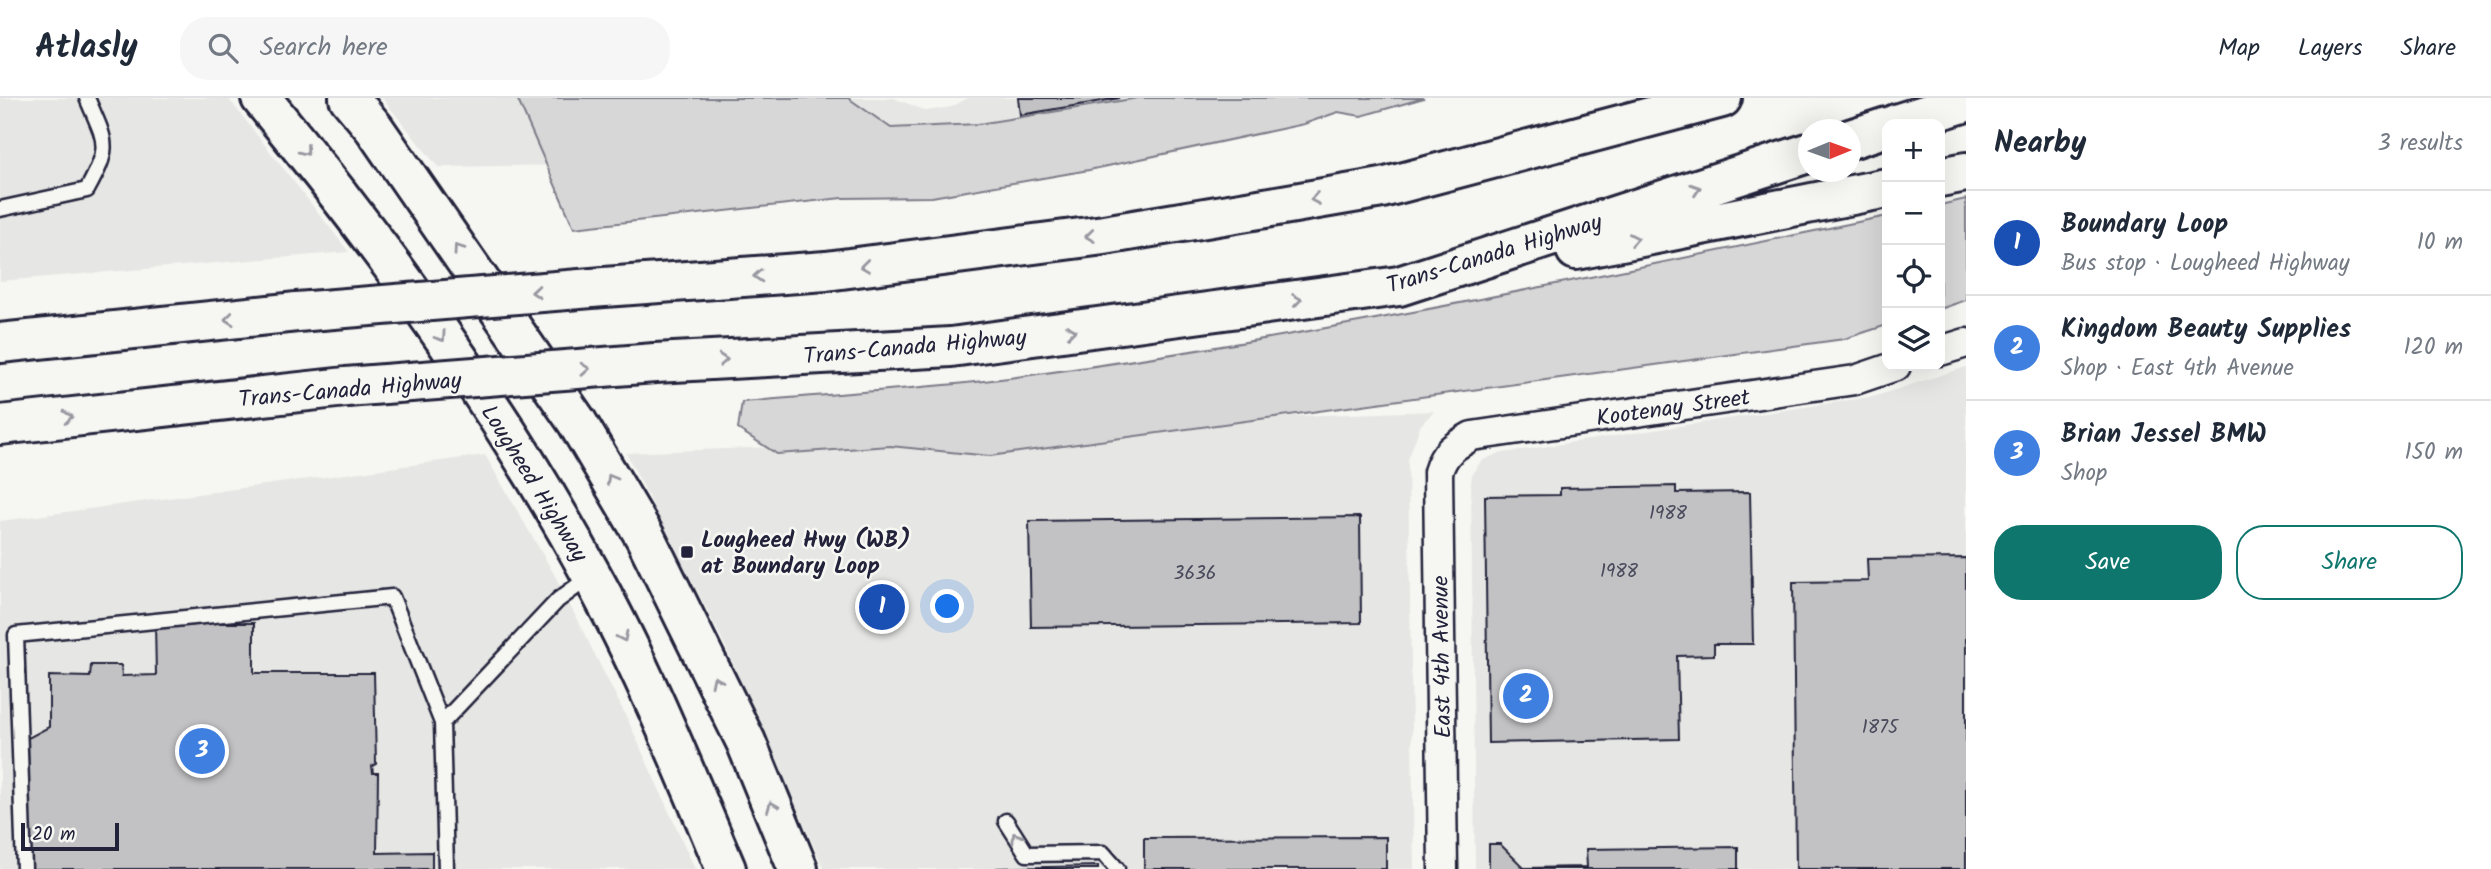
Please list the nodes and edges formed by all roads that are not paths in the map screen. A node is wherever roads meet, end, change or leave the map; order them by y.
1 (87, 98) edge
2 (261, 98) edge
3 (349, 98) edge
4 (1628, 98) edge
5 (1722, 98) edge
6 (1966, 102) edge
7 (1912, 119) edge
8 (1882, 129) edge
9 (1861, 135) edge
10 (1798, 156) edge
11 (1966, 172) edge
12 (1945, 176) edge
13 (1382, 188) junction
14 (1882, 189) edge
15 (0, 209) edge
16 (1399, 286) junction
17 (0, 343) edge
18 (1966, 343) edge
19 (1945, 349) edge
20 (1882, 371) edge
21 (0, 425) edge
22 (1450, 448) joint
23 (592, 575) junction
24 (442, 723) junction
25 (1006, 821) dead end
26 (23, 869) edge
27 (446, 869) edge
28 (726, 869) edge
29 (798, 869) edge
30 (1117, 869) edge
31 (1443, 869) edge

1 - 15 lane
2 -> 23 main road, Lougheed Highway
29 -> 3 main road
4 - 13 main road
5 - 13 main road
6 - 7 main road
8 - 9 main road
16 -> 10 main road, Trans-Canada Highway
11 - 12 main road
13 -> 17 main road, bridge
16 -> 14 main road
21 -> 16 main road, Trans-Canada Highway, bridge
18 - 19 street
20 - 22 street, Kootenay Street
22 - 31 street, East 4th Avenue
23 - 24 lane
23 -> 28 main road, Lougheed Highway
24 - 26 lane
24 - 27 lane
30 -> 25 lane

